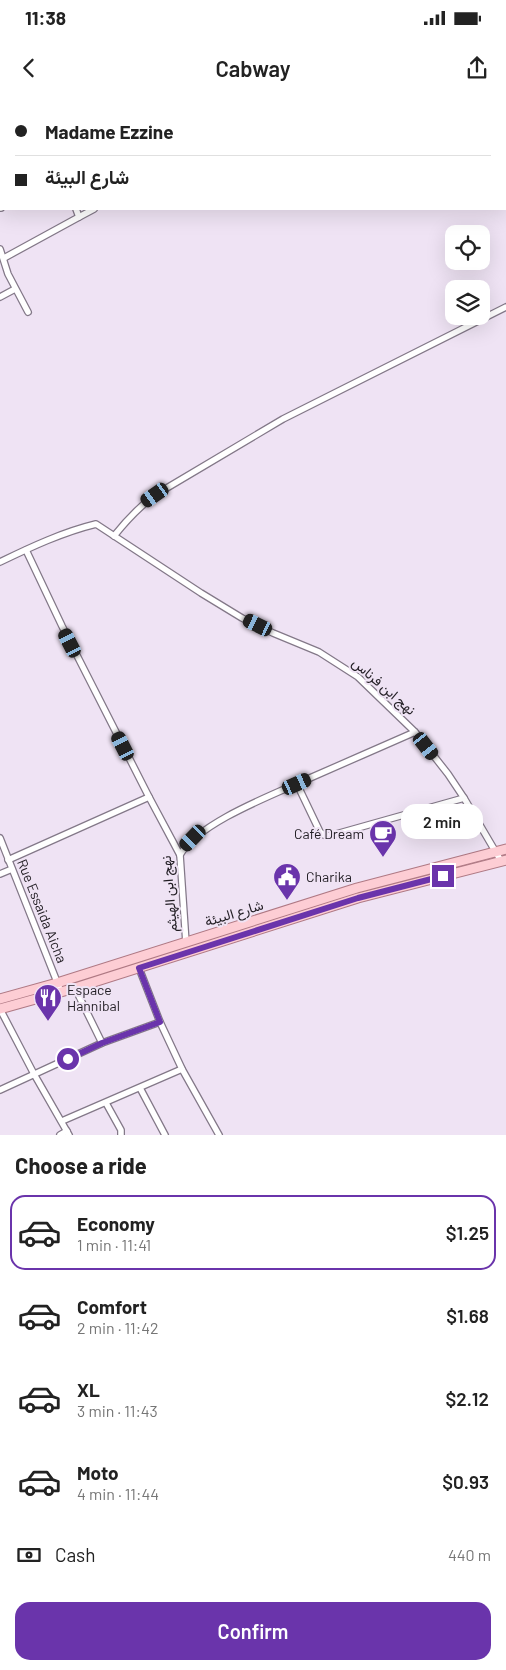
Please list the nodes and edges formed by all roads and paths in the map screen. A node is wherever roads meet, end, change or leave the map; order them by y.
1 (76, 210) edge
2 (92, 210) edge
3 (79, 217) junction
4 (0, 249) edge
5 (4, 258) junction
6 (15, 289) junction
7 (0, 297) edge
8 (506, 307) edge
9 (28, 312) dead end
10 (114, 536) junction
11 (26, 550) junction
12 (0, 562) edge
13 (415, 732) junction
14 (297, 784) junction
15 (149, 797) junction
16 (464, 798) junction
17 (0, 838) edge
18 (506, 849) edge
19 (495, 851) junction
20 (180, 855) junction
21 (8, 860) junction
22 (504, 860) edge
23 (12, 869) junction
24 (0, 874) edge
25 (186, 942) junction
26 (139, 968) junction
27 (59, 987) junction
28 (75, 988) junction
29 (0, 999) edge
30 (0, 1009) edge
31 (160, 1022) junction
32 (102, 1043) junction
33 (182, 1069) junction
34 (34, 1074) junction
35 (140, 1088) junction
36 (0, 1090) edge
37 (106, 1103) junction
38 (62, 1121) junction
39 (68, 1133) edge
40 (60, 1135) edge
41 (121, 1135) edge
42 (165, 1135) edge
43 (219, 1135) edge

1 - 3 street
2 - 3 street
3 - 5 street
4 - 5 street
5 - 6 street
6 - 7 street
6 - 9 street
8 - 10 street
10 - 11 street, نهج ابن فرناس
10 - 13 street, نهج ابن فرناس
11 - 12 street
11 - 15 street, نهج ابن الهيثم
13 - 14 street
13 - 16 street, نهج ابن فرناس
14 - 16 street
14 - 20 street
15 - 20 street, نهج ابن الهيثم
15 - 21 street
16 - 19 street, نهج ابن فرناس
17 - 21 street, Rue Essaida Aicha
18 - 19 main road, شارع البيئة
19 - 22 street, نهج ابن فرناس
19 - 25 main road, شارع البيئة
20 - 25 street, نهج ابن الهيثم
21 - 23 street, Rue Essaida Aicha
22 - 26 main road, شارع البيئة
23 - 24 street
23 - 27 street, Rue Essaida Aicha
25 - 27 main road, شارع البيئة
26 - 28 main road, شارع البيئة
26 - 31 street
27 - 28 main road, شارع البيئة
27 - 29 main road, شارع البيئة
27 - 30 main road, شارع البيئة
28 - 32 street
30 - 34 street
31 - 32 street
31 - 33 street
32 - 34 street
33 - 35 street
33 - 43 street
34 - 36 street
34 - 38 street
35 - 37 street
35 - 42 street
37 - 38 street
37 - 41 street
38 - 39 street
39 - 40 street

